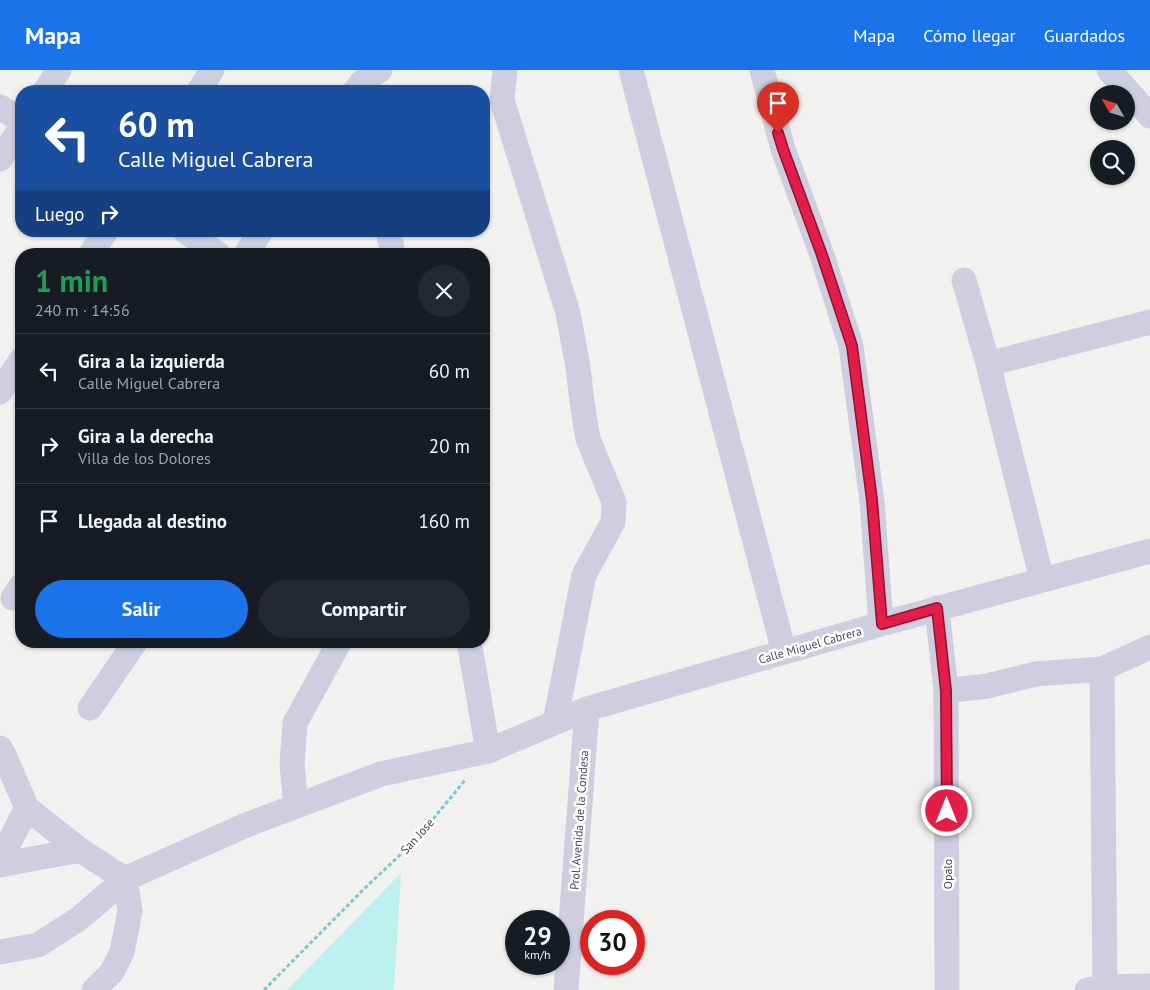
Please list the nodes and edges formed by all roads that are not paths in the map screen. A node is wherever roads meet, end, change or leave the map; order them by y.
1 (59, 70) edge
2 (212, 70) edge
3 (380, 70) edge
4 (385, 70) edge
5 (505, 70) edge
6 (631, 70) edge
7 (762, 70) edge
8 (1110, 70) edge
9 (49, 85) edge
10 (202, 85) edge
11 (360, 85) edge
12 (381, 85) edge
13 (0, 107) edge
14 (1150, 116) edge
15 (15, 117) edge
16 (15, 137) edge
17 (0, 159) edge
18 (102, 237) edge
19 (194, 237) edge
20 (257, 237) edge
21 (96, 248) edge
22 (209, 248) edge
23 (250, 248) edge
24 (964, 280) dead end
25 (1150, 322) edge
26 (988, 364) junction
27 (15, 369) edge
28 (0, 392) edge
29 (1150, 551) edge
30 (1042, 580) junction
31 (937, 608) junction
32 (882, 624) junction
33 (131, 648) edge
34 (336, 648) edge
35 (470, 648) edge
36 (1150, 648) edge
37 (784, 652) junction
38 (1102, 669) junction
39 (946, 691) junction
40 (90, 708) dead end
41 (587, 709) junction
42 (555, 722) junction
43 (0, 748) edge
44 (488, 751) junction
45 (296, 806) junction
46 (15, 816) edge
47 (80, 850) junction
48 (0, 860) edge
49 (0, 865) edge
50 (125, 879) junction
51 (0, 952) edge
52 (1150, 986) edge
53 (1099, 989) edge
54 (94, 990) edge
55 (566, 990) edge
56 (947, 990) edge

1 - 9 street
2 - 10 street
3 - 11 street
4 - 12 street
5 - 42 street
6 - 37 street
7 - 32 street
8 - 14 street
13 - 15 street
16 - 17 street
18 - 21 street
19 - 22 street
20 - 23 street
24 - 26 street
25 - 26 street
26 - 30 street
27 - 28 street
29 - 30 street, Calle Miguel Cabrera
30 - 31 street, Calle Miguel Cabrera
31 - 32 street, Calle Miguel Cabrera
31 - 39 street, Opalo
32 - 37 street, Calle Miguel Cabrera
33 - 40 street
34 - 45 street
35 - 44 street
36 - 38 street
37 - 41 street, Calle Miguel Cabrera
38 - 39 street
38 - 53 street
39 - 56 street, Opalo
41 - 42 street
41 - 55 street, Prol. Avenida de la Condesa
42 - 44 street
43 - 46 street
44 - 45 street
45 - 50 street
46 - 47 street
46 - 48 street
47 - 49 street
47 - 50 street
50 - 51 street
50 - 54 street
52 - 53 street

